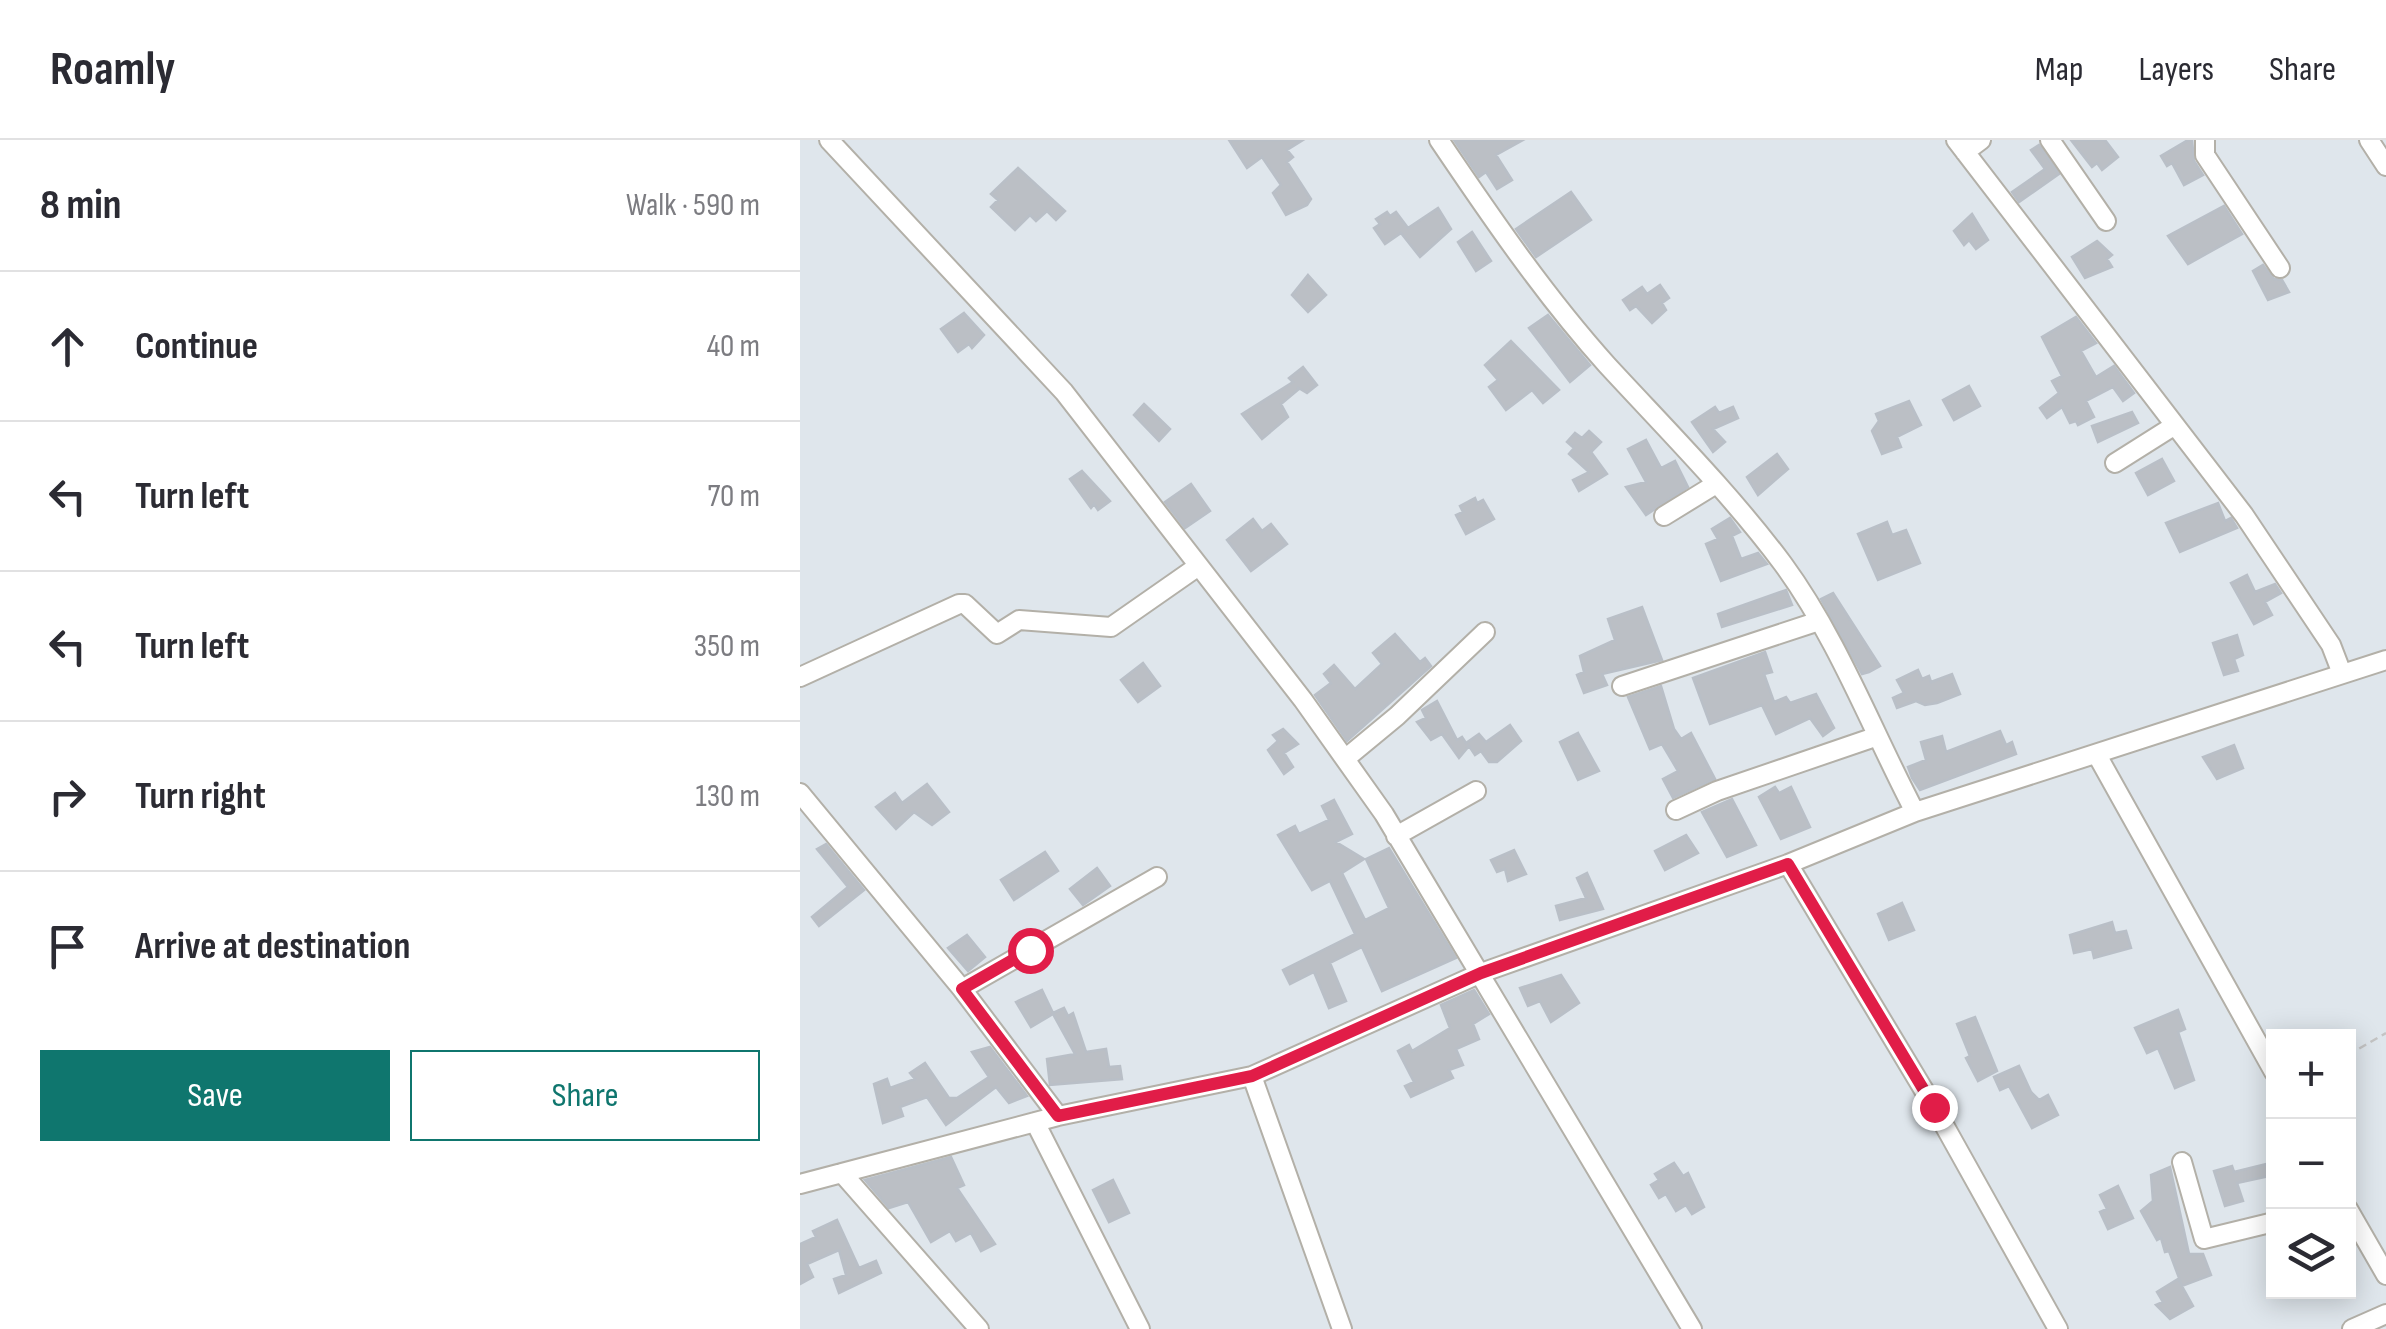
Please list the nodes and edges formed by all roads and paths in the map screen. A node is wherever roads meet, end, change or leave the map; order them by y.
1 (830, 140) edge
2 (1439, 140) edge
3 (1982, 140) edge
4 (2050, 140) edge
5 (2205, 140) edge
6 (2369, 140) edge
7 (1961, 146) edge
8 (2386, 166) edge
9 (2106, 221) dead end
10 (2280, 268) dead end
11 (2172, 427) junction
12 (2114, 463) dead end
13 (1716, 484) junction
14 (1664, 516) dead end
15 (1197, 567) junction
16 (1816, 622) junction
17 (1484, 632) dead end
18 (2386, 660) edge
19 (2342, 671) junction
20 (800, 677) edge
21 (1622, 686) dead end
22 (1876, 737) junction
23 (2097, 754) junction
24 (1345, 759) junction
25 (1476, 791) dead end
26 (800, 793) edge
27 (1676, 810) dead end
28 (1915, 812) junction
29 (1396, 836) junction
30 (1788, 864) junction
31 (1157, 876) dead end
32 (1481, 973) junction
33 (962, 989) junction
34 (2386, 1033) edge
35 (2356, 1050) edge
36 (2266, 1058) edge
37 (1252, 1076) junction
38 (1058, 1116) junction
39 (1035, 1122) junction
40 (2182, 1162) dead end
41 (842, 1173) junction
42 (800, 1184) edge
43 (2349, 1209) edge
44 (2266, 1224) edge
45 (2386, 1275) edge
46 (2386, 1314) edge
47 (979, 1329) edge
48 (1140, 1329) edge
49 (1342, 1329) edge
50 (1692, 1329) edge
51 (2058, 1329) edge
52 (2352, 1329) edge

1 - 15 street
2 - 13 street
3 - 7 street
4 - 9 street
5 - 10 street
6 - 8 street
7 - 11 street
11 - 12 street
11 - 19 street
13 - 14 street
13 - 16 street
15 - 20 street
15 - 24 street
16 - 21 street
16 - 22 street
17 - 24 street
18 - 19 street
19 - 23 street
22 - 27 street
22 - 28 street
23 - 28 street
23 - 36 street
24 - 29 street
25 - 29 street
26 - 33 street
28 - 30 street
29 - 32 street
30 - 32 street
30 - 51 street
31 - 33 street
32 - 37 street
32 - 50 street
33 - 38 street
34 - 35 path
37 - 38 street
37 - 49 street
38 - 39 street
39 - 41 street
39 - 48 street
40 - 44 street
41 - 42 street
41 - 47 street
43 - 45 street
46 - 52 street

